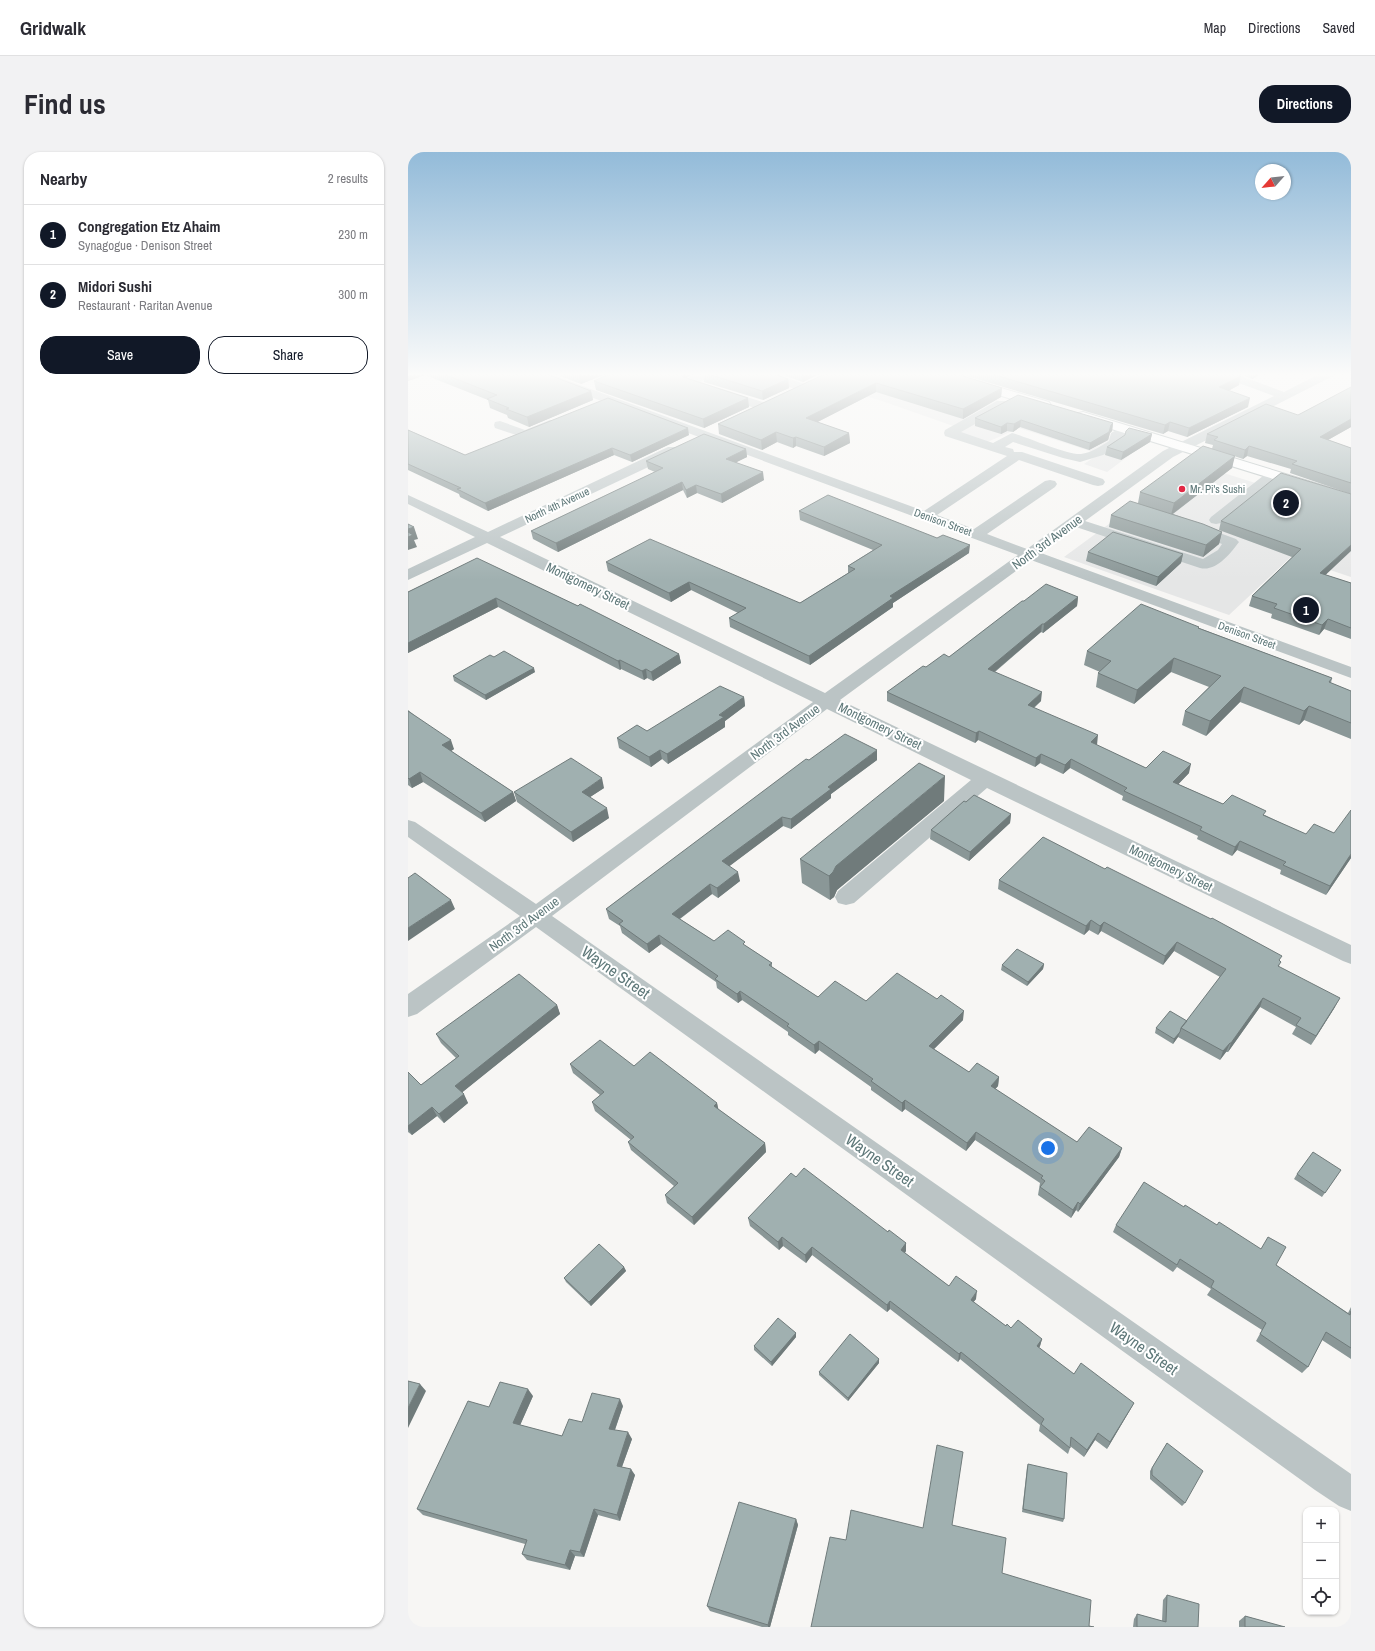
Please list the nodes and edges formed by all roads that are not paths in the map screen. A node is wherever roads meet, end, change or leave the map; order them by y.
1 (690, 442) edge
2 (695, 442) edge
3 (976, 442) edge
4 (1004, 442) edge
5 (1027, 442) edge
6 (1116, 442) edge
7 (1161, 442) edge
8 (1194, 442) edge
9 (1184, 447) junction
10 (994, 448) junction
11 (1017, 455) junction
12 (1078, 458) junction
13 (1061, 469) junction
14 (1273, 475) junction
15 (1098, 482) dead end
16 (1050, 484) dead end
17 (408, 499) edge
18 (1351, 499) edge
19 (927, 516) junction
20 (1216, 520) dead end
21 (1075, 522) junction
22 (1176, 522) edge
23 (976, 534) junction
24 (487, 538) junction
25 (1030, 554) junction
26 (408, 575) edge
27 (1351, 673) edge
28 (828, 700) junction
29 (986, 778) junction
30 (408, 827) edge
31 (846, 897) dead end
32 (536, 916) junction
33 (1351, 954) edge
34 (408, 1007) edge
35 (1351, 1494) edge

1 - 24 street, North 4th Avenue
2 - 19 street, Denison Street
3 - 10 street
4 - 10 street
5 - 12 street
6 - 12 street
7 - 9 main road
8 - 9 street, North 3rd Avenue
9 - 14 main road
9 - 21 street, North 3rd Avenue
10 - 11 street
11 - 13 street
11 - 19 street
12 - 13 street
13 - 15 street
14 - 18 main road
14 - 20 street
16 - 23 street
17 - 24 street, Montgomery Street
19 - 23 street, Denison Street
21 - 22 street
21 - 25 street, North 3rd Avenue
23 - 25 street, Denison Street
24 - 26 street, North 4th Avenue
24 - 28 street, Montgomery Street
25 - 27 street, Denison Street
25 - 28 street, North 3rd Avenue
28 - 29 street, Montgomery Street
28 - 32 street, North 3rd Avenue
29 - 31 street
29 - 33 street, Montgomery Street
30 - 32 street, Wayne Street
32 - 34 street, North 3rd Avenue
32 - 35 street, Wayne Street

